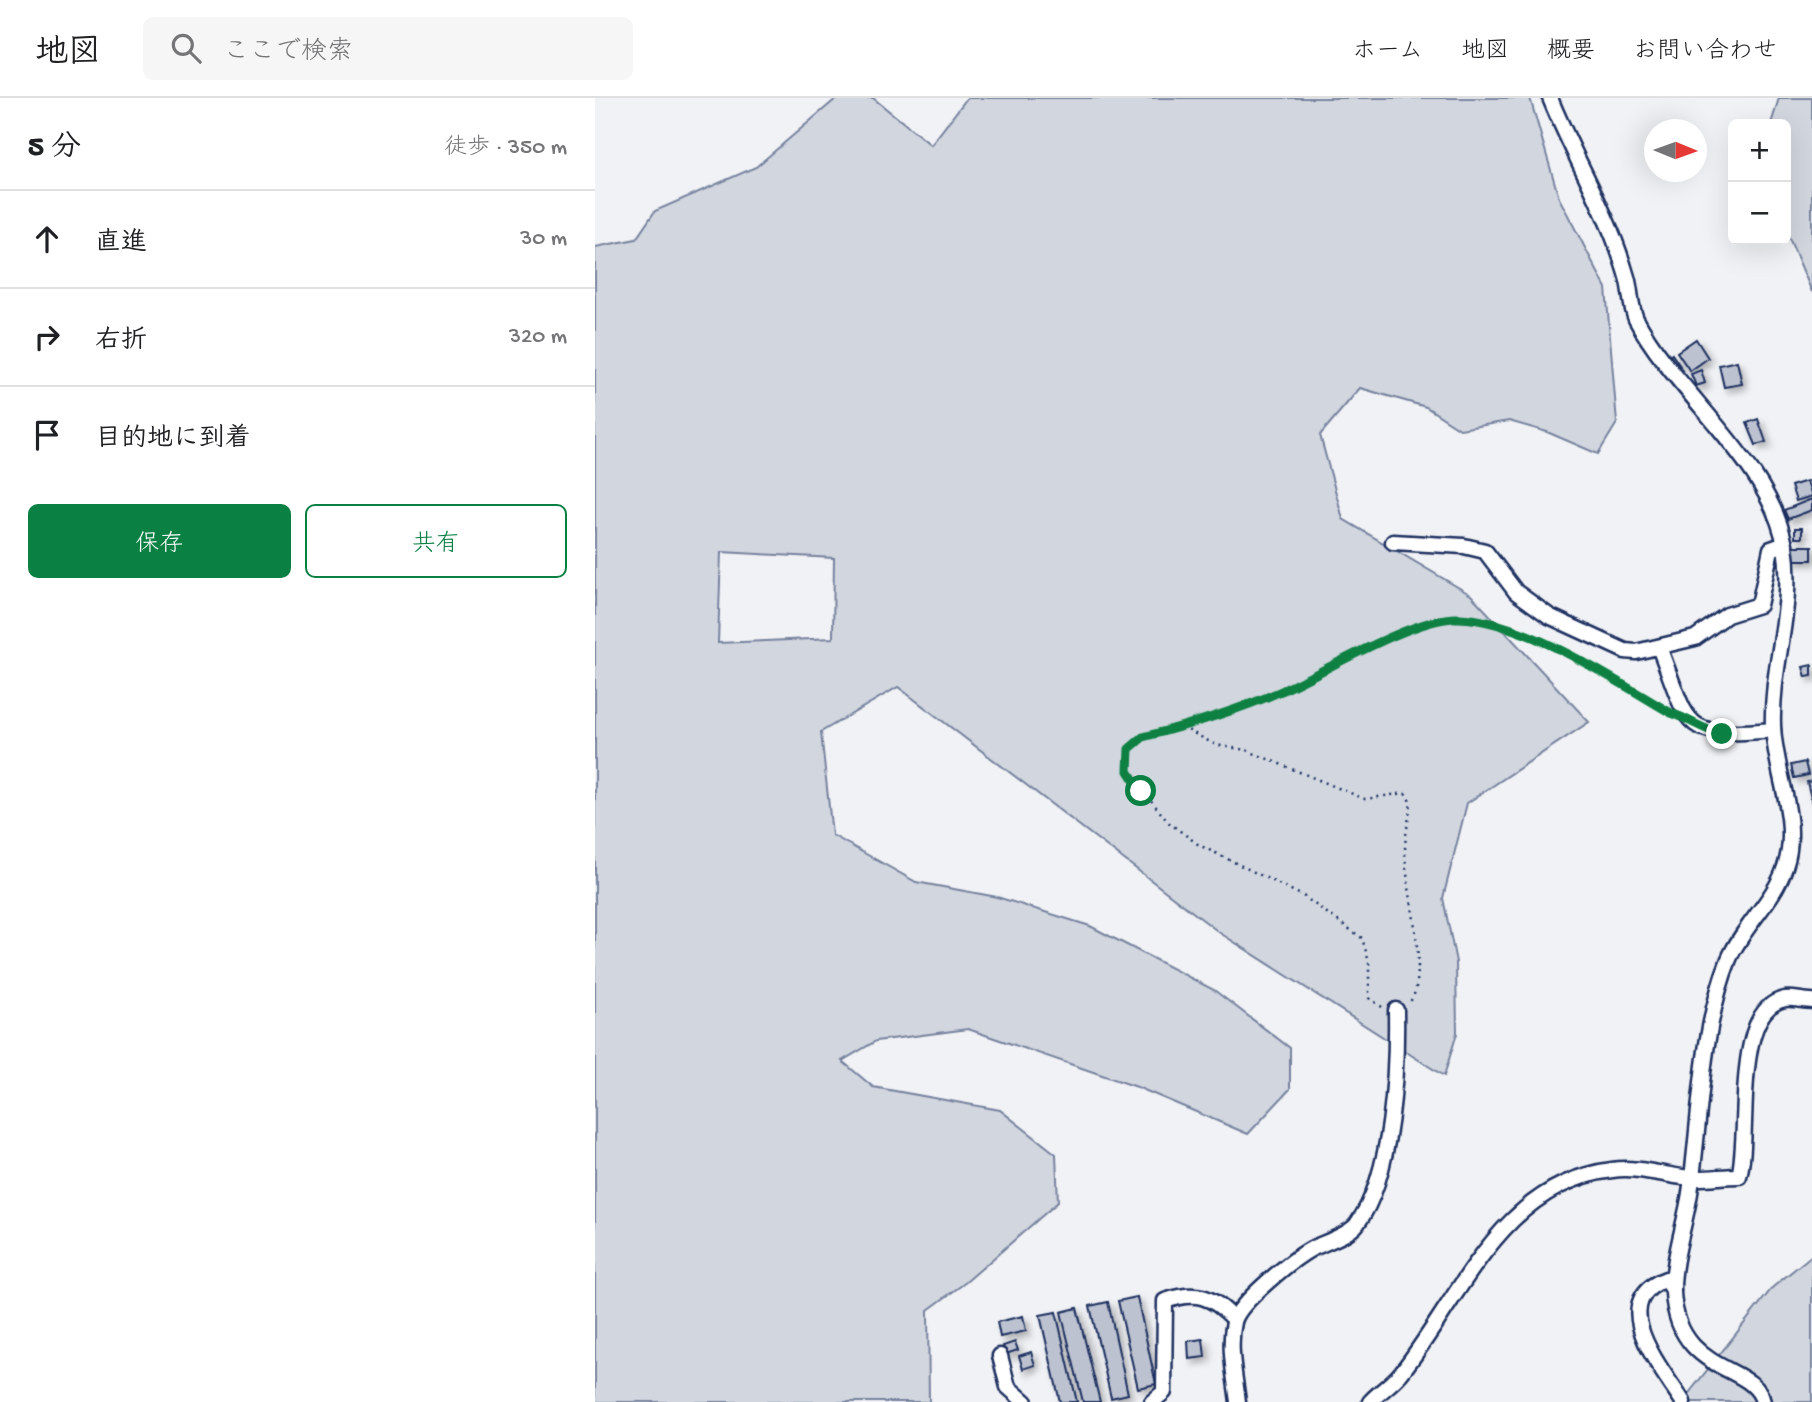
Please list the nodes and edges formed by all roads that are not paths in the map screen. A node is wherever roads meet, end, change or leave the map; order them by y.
1 (1550, 98) edge
2 (1393, 542) dead end
3 (1785, 544) junction
4 (1659, 647) junction
5 (1773, 730) junction
6 (1812, 1001) edge
7 (1396, 1010) road end
8 (1691, 1178) junction
9 (1673, 1290) junction
10 (1234, 1319) junction
11 (1000, 1356) dead end
12 (1025, 1402) edge
13 (1152, 1402) edge
14 (1238, 1402) edge
15 (1370, 1402) edge
16 (1683, 1402) edge
17 (1763, 1402) edge

1 - 3 street
2 - 4 street
3 - 4 street
3 - 5 street
4 - 5 street
5 - 8 street
6 - 8 street
7 - 10 street
8 - 9 street
8 - 15 street
9 - 16 street
9 - 17 street
10 - 13 street
10 - 14 street
11 - 12 street

